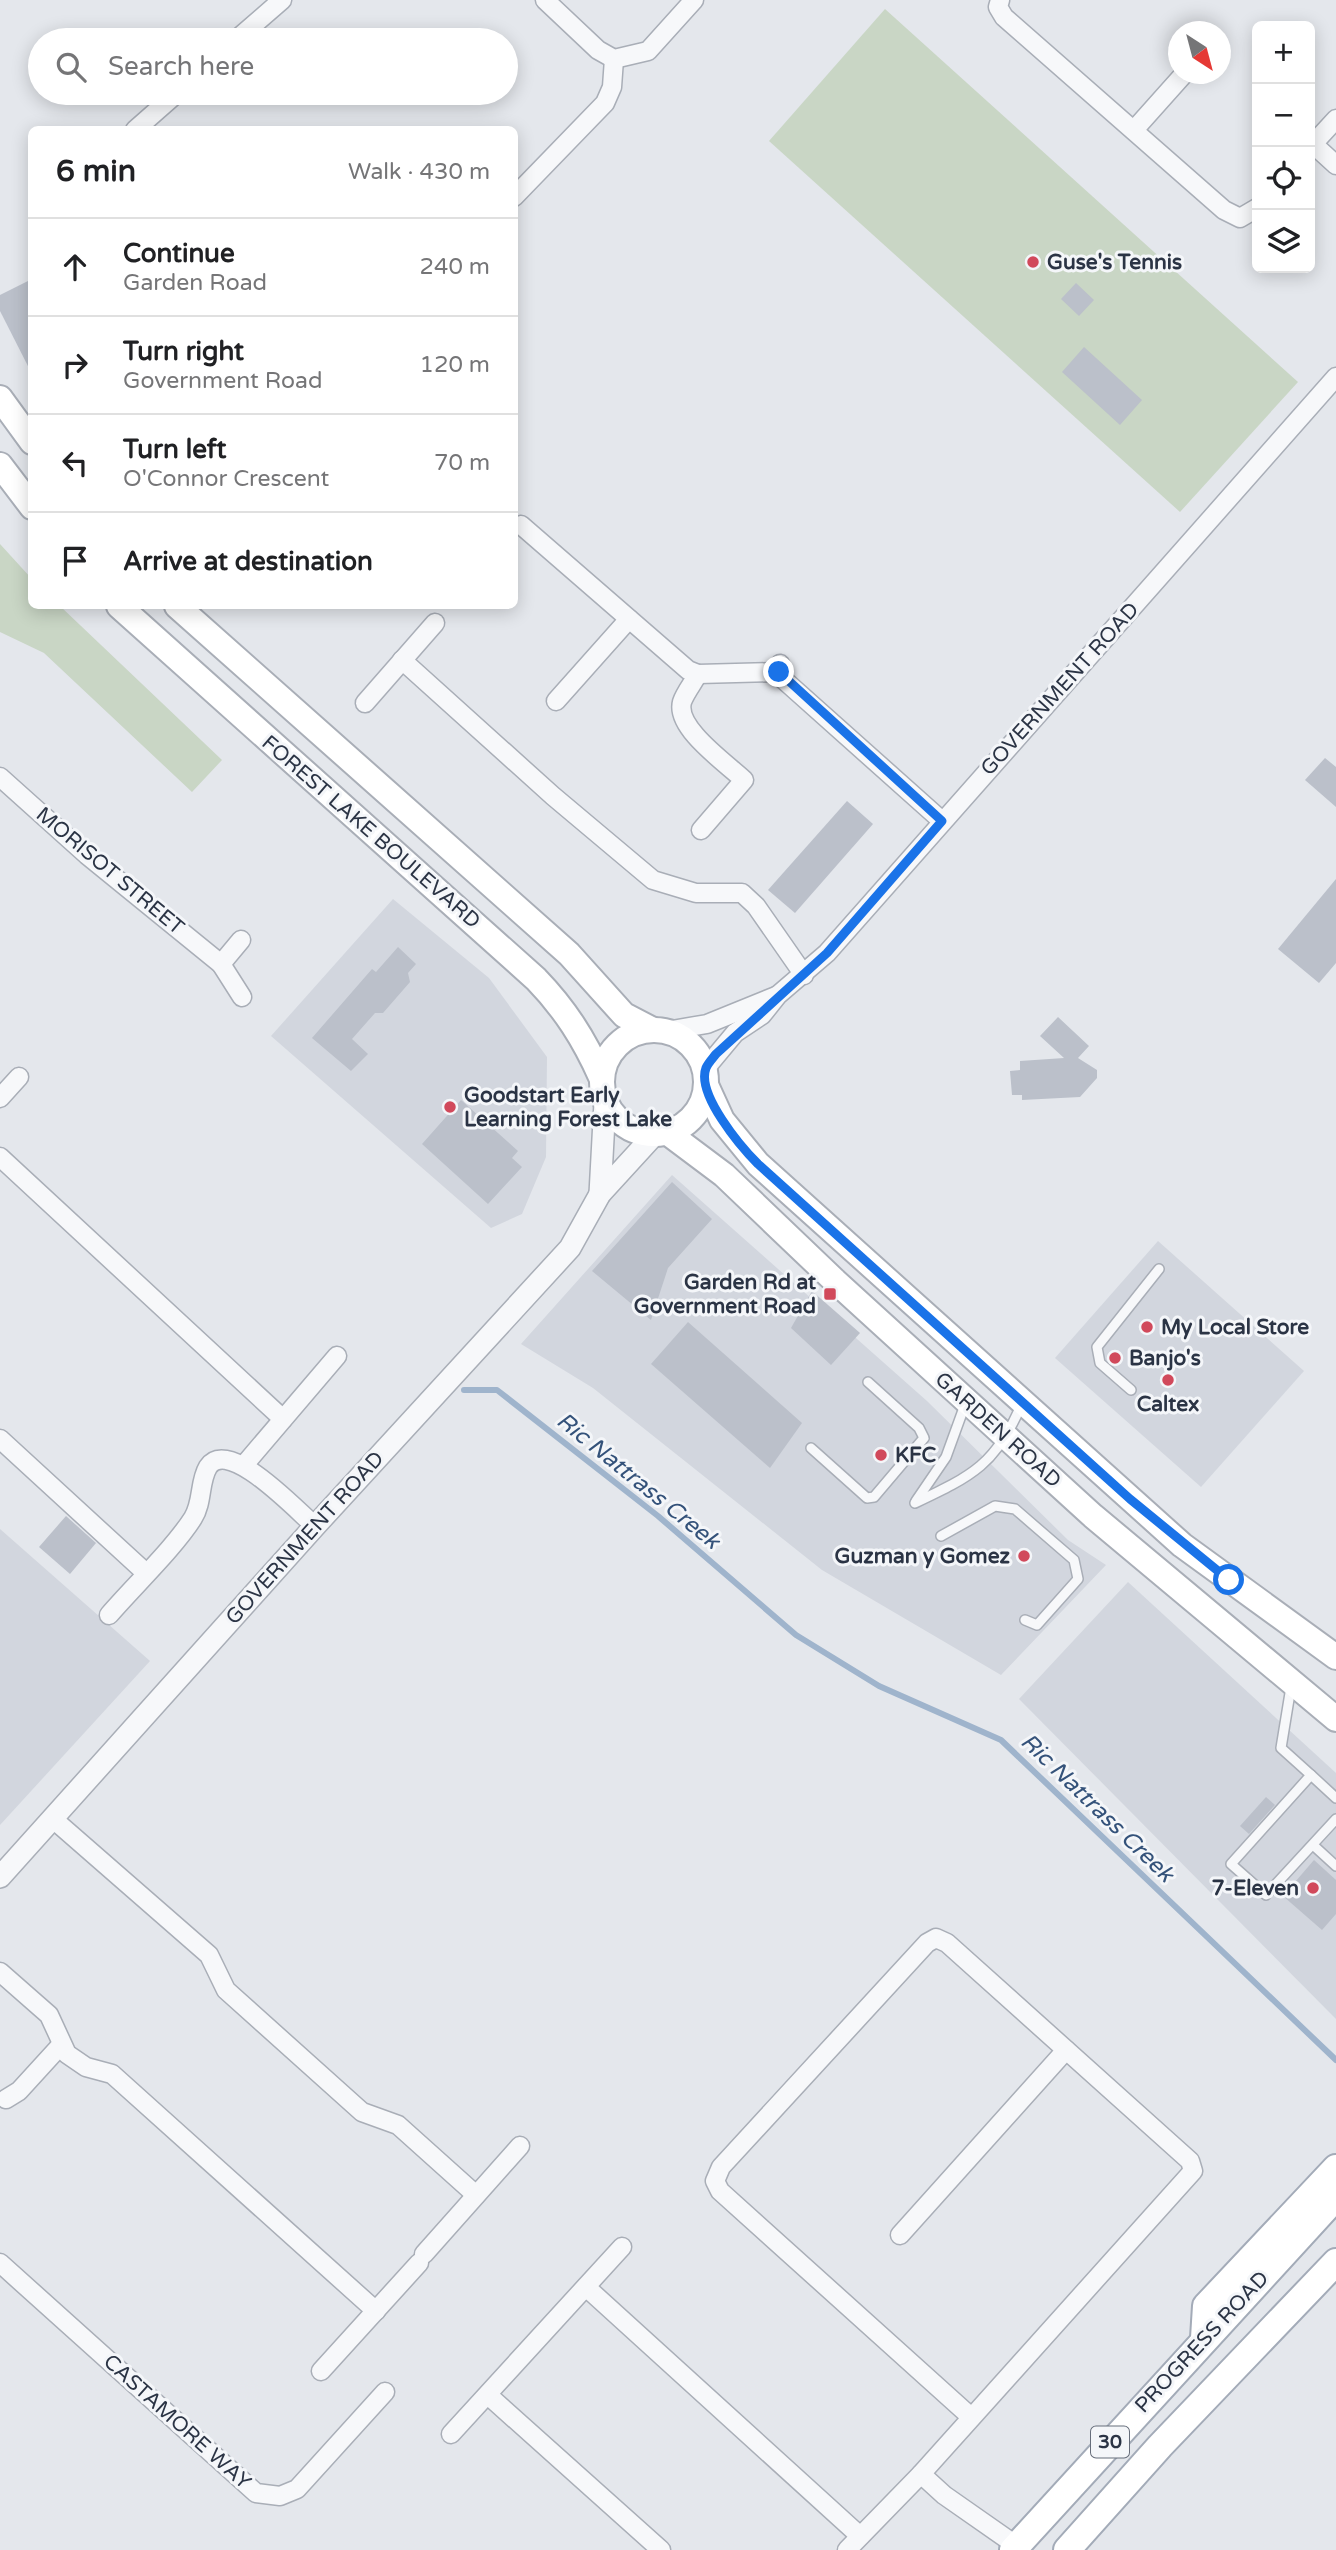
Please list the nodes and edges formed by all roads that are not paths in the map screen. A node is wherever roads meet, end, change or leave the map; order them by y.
1 (282, 0) edge
2 (545, 0) edge
3 (694, 0) edge
4 (1000, 0) edge
5 (250, 28) edge
6 (614, 59) junction
7 (1175, 84) edge
8 (163, 105) edge
9 (1336, 119) edge
10 (140, 126) edge
11 (1134, 130) junction
12 (1315, 143) edge
13 (1313, 147) edge
14 (1336, 165) edge
15 (518, 193) edge
16 (1254, 210) edge
17 (1336, 377) edge
18 (0, 398) edge
19 (28, 436) edge
20 (0, 466) edge
21 (28, 502) edge
22 (521, 525) dead end
23 (122, 609) edge
24 (180, 609) edge
25 (629, 619) junction
26 (435, 622) dead end
27 (402, 660) junction
28 (698, 674) junction
29 (556, 701) dead end
30 (365, 703) dead end
31 (0, 777) edge
32 (942, 821) junction
33 (701, 830) dead end
34 (240, 940) dead end
35 (221, 964) junction
36 (804, 975) junction
37 (778, 995) junction
38 (242, 997) dead end
39 (659, 1030) junction
40 (19, 1077) dead end
41 (601, 1077) junction
42 (706, 1077) junction
43 (0, 1098) edge
44 (605, 1102) junction
45 (661, 1134) junction
46 (0, 1157) edge
47 (600, 1194) junction
48 (1158, 1269) dead end
49 (337, 1356) dead end
50 (868, 1382) dead end
51 (1131, 1390) dead end
52 (967, 1401) junction
53 (1022, 1402) junction
54 (283, 1419) junction
55 (1008, 1438) junction
56 (0, 1439) edge
57 (811, 1448) dead end
58 (244, 1465) junction
59 (315, 1526) junction
60 (941, 1536) dead end
61 (146, 1573) junction
62 (109, 1615) dead end
63 (1025, 1620) dead end
64 (1336, 1657) edge
65 (1292, 1682) junction
66 (1336, 1719) edge
67 (1311, 1775) junction
68 (1336, 1798) edge
69 (52, 1818) junction
70 (1336, 1819) edge
71 (1313, 1845) junction
72 (1336, 1866) edge
73 (0, 1877) edge
74 (0, 1972) edge
75 (61, 2045) junction
76 (1066, 2050) junction
77 (2, 2101) edge
78 (520, 2146) dead end
79 (1336, 2168) edge
80 (476, 2194) junction
81 (1336, 2197) edge
82 (900, 2235) dead end
83 (622, 2247) dead end
84 (1336, 2262) edge
85 (0, 2263) edge
86 (586, 2287) junction
87 (376, 2311) junction
88 (1204, 2338) junction
89 (321, 2371) dead end
90 (385, 2392) dead end
91 (489, 2396) junction
92 (971, 2417) junction
93 (451, 2434) dead end
94 (921, 2474) junction
95 (860, 2536) junction
96 (1015, 2548) edge
97 (661, 2550) edge
98 (847, 2550) edge
99 (1067, 2550) edge

1 - 5 street
2 - 6 street
3 - 6 street
4 - 11 street
6 - 15 street
7 - 11 street
8 - 10 street
9 - 12 street
11 - 16 street
13 - 14 street
17 - 32 street, GOVERNMENT ROAD
18 - 19 main road
20 - 21 main road
22 - 25 street
23 - 41 main road, FOREST LAKE BOULEVARD
24 - 39 main road, FOREST LAKE BOULEVARD
25 - 28 street
25 - 29 street
26 - 27 street
27 - 30 street
27 - 36 street
28 - 32 street
28 - 33 street
31 - 35 street, MORISOT STREET
32 - 36 street, GOVERNMENT ROAD
34 - 35 street
35 - 38 street, MORISOT STREET
36 - 37 street, GOVERNMENT ROAD
37 - 39 street, GOVERNMENT ROAD
37 - 42 street, GOVERNMENT ROAD
39 - 41 main road
39 - 42 main road
40 - 43 street
41 - 44 main road
42 - 45 main road
42 - 53 main road, GARDEN ROAD
44 - 45 main road
44 - 47 street, GOVERNMENT ROAD
45 - 47 street, GOVERNMENT ROAD
45 - 52 main road, GARDEN ROAD
46 - 54 street
47 - 59 street, GOVERNMENT ROAD
48 - 51 lane
49 - 54 street
50 - 57 lane
52 - 55 main road, GARDEN ROAD
52 - 55 lane
53 - 55 lane
53 - 64 main road, GARDEN ROAD
54 - 58 street
55 - 65 main road, GARDEN ROAD
56 - 61 street
58 - 59 street
58 - 61 street
59 - 69 street, GOVERNMENT ROAD
60 - 63 lane
61 - 62 street
65 - 66 main road, GARDEN ROAD
65 - 67 lane
67 - 68 lane
67 - 71 lane
69 - 73 street, GOVERNMENT ROAD
69 - 80 street
70 - 71 lane
71 - 72 lane
74 - 75 street
75 - 77 street
75 - 87 street
76 - 82 street
76 - 92 street
76 - 92 street
78 - 80 street
79 - 88 main road
80 - 87 street
81 - 88 main road, PROGRESS ROAD / 30
83 - 86 street
84 - 99 main road, PROGRESS ROAD / 30
85 - 90 street, CASTAMORE WAY
86 - 91 street
86 - 95 street
87 - 89 street
88 - 96 main road, PROGRESS ROAD / 30
91 - 93 street
91 - 97 street
92 - 94 street
94 - 95 street
94 - 96 street
95 - 98 street

